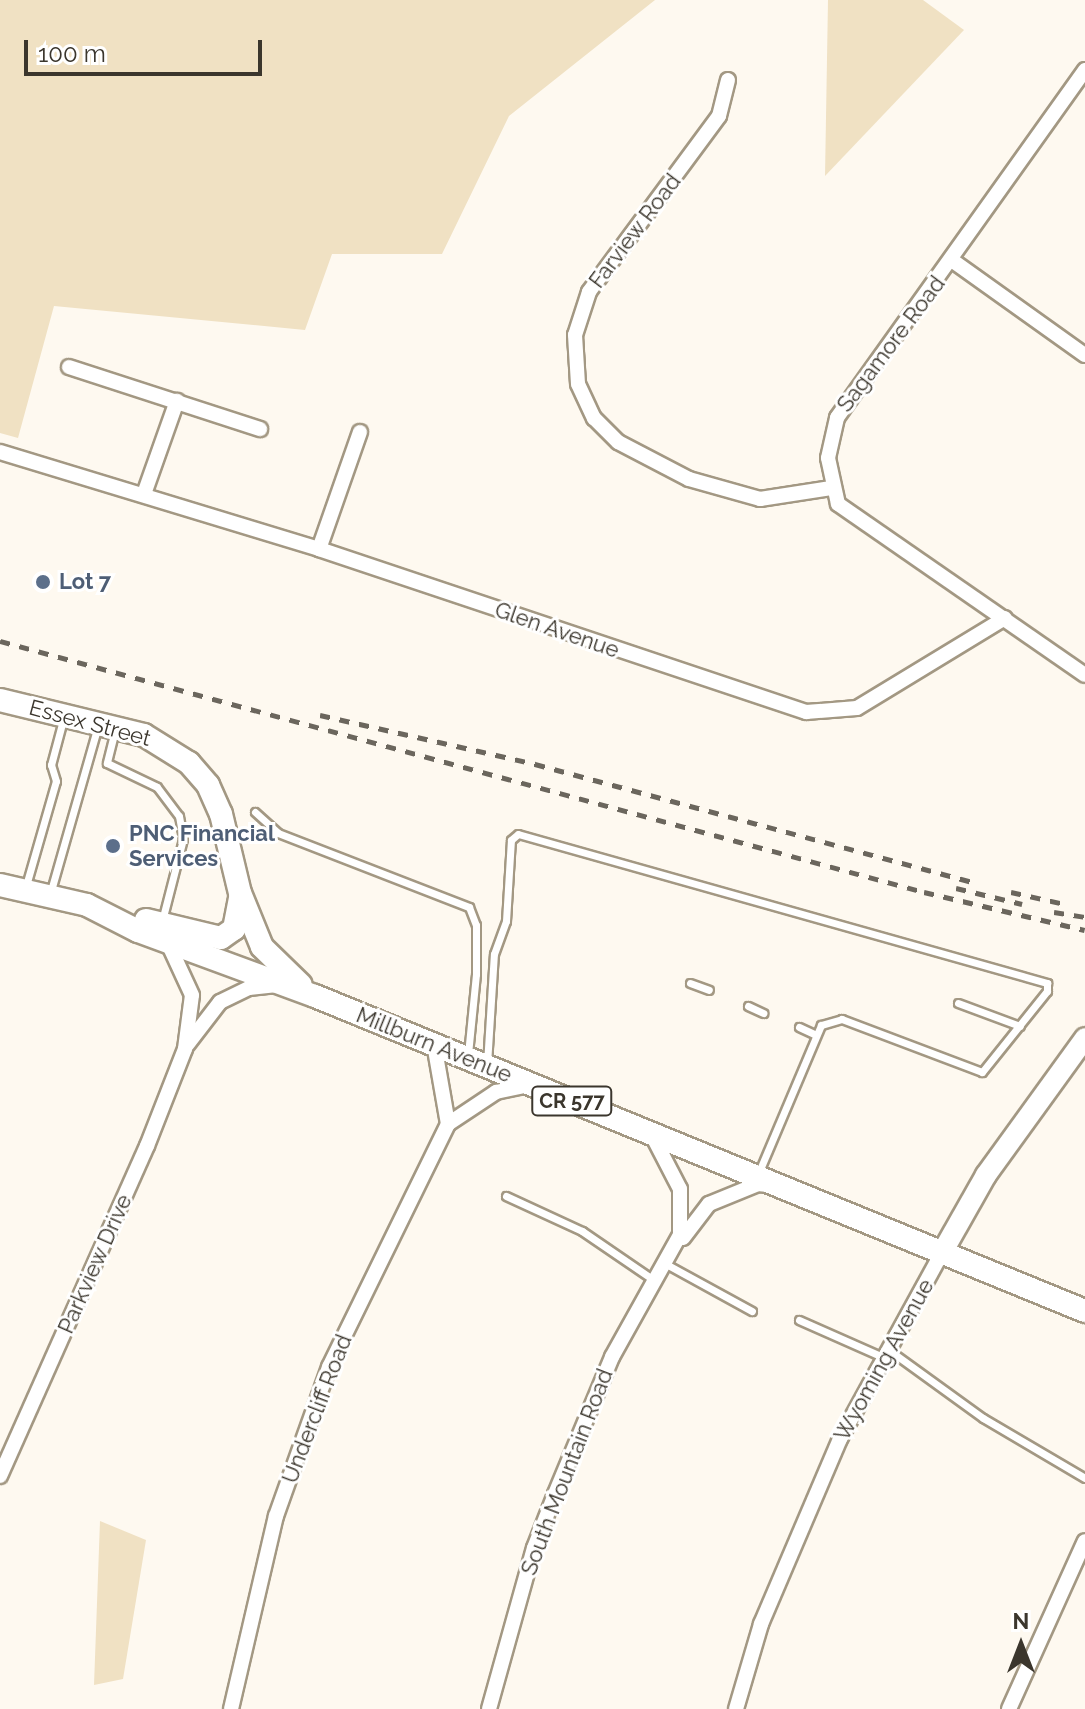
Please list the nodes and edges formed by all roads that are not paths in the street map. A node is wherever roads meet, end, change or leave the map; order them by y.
1 (1085, 70) edge
2 (728, 80) dead end
3 (953, 261) junction
4 (1085, 355) edge
5 (69, 367) dead end
6 (177, 401) junction
7 (260, 429) dead end
8 (360, 432) dead end
9 (0, 452) edge
10 (831, 488) junction
11 (144, 494) junction
12 (319, 549) junction
13 (1005, 618) junction
14 (1085, 675) edge
15 (0, 700) edge
16 (64, 714) junction
17 (108, 725) junction
18 (255, 812) dead end
19 (0, 885) edge
20 (25, 891) junction
21 (240, 893) junction
22 (49, 896) junction
23 (165, 933) junction
24 (690, 983) dead end
25 (279, 984) junction
26 (709, 990) dead end
27 (315, 996) junction
28 (958, 1003) dead end
29 (748, 1006) dead end
30 (763, 1013) dead end
31 (1020, 1026) junction
32 (799, 1027) dead end
33 (816, 1035) junction
34 (1085, 1038) edge
35 (434, 1044) junction
36 (185, 1049) junction
37 (477, 1062) junction
38 (530, 1085) junction
39 (448, 1124) junction
40 (650, 1133) junction
41 (757, 1176) junction
42 (783, 1187) junction
43 (506, 1196) dead end
44 (676, 1249) junction
45 (943, 1251) junction
46 (666, 1264) junction
47 (655, 1281) junction
48 (752, 1311) dead end
49 (1085, 1311) edge
50 (799, 1320) dead end
51 (887, 1354) junction
52 (0, 1476) edge
53 (1085, 1478) edge
54 (1085, 1541) edge
55 (231, 1709) edge
56 (489, 1709) edge
57 (736, 1709) edge
58 (1009, 1709) edge

1 - 3 street, Sagamore Road
2 - 10 street, Farview Road
3 - 4 street
3 - 10 street, Sagamore Road
5 - 6 street
6 - 7 street
6 - 11 street
8 - 12 street
9 - 11 street, Glen Avenue
10 - 13 street
11 - 12 street, Glen Avenue
12 - 13 street, Glen Avenue
13 - 14 street
15 - 16 main road, Essex Street / CR 577
16 - 17 main road, Essex Street / CR 577
16 - 20 lane
17 - 21 main road, Essex Street / CR 577
17 - 22 lane
17 - 23 lane
18 - 37 lane
19 - 20 main road
20 - 22 main road
21 - 23 main road
21 - 27 main road, Essex Street / CR 577
22 - 23 main road
23 - 25 main road, Millburn Avenue / CR 577
23 - 36 street, Parkview Drive
24 - 26 lane
25 - 27 main road, Millburn Avenue / CR 577
25 - 36 street, Parkview Drive
27 - 35 main road, Millburn Avenue / CR 577
28 - 31 lane
29 - 30 lane
31 - 33 lane
31 - 37 lane
32 - 33 lane
33 - 41 lane
34 - 45 main road, Wyoming Avenue
35 - 37 main road, Millburn Avenue / CR 577
35 - 39 street
36 - 52 street, Parkview Drive
37 - 38 main road, Millburn Avenue / CR 577
38 - 39 street
38 - 40 main road, Millburn Avenue / CR 577
39 - 55 street, Undercliff Road
40 - 41 main road, Millburn Avenue / CR 577
40 - 44 street, South Mountain Road
41 - 42 main road, Millburn Avenue / CR 577
42 - 44 street, South Mountain Road
42 - 45 main road, Millburn Avenue / CR 577
43 - 47 lane
44 - 46 street, South Mountain Road
45 - 49 main road, Millburn Avenue
45 - 51 street, Wyoming Avenue
46 - 47 street, South Mountain Road
46 - 48 lane
47 - 56 street, South Mountain Road
50 - 51 lane
51 - 53 lane
51 - 57 street, Wyoming Avenue
54 - 58 street

